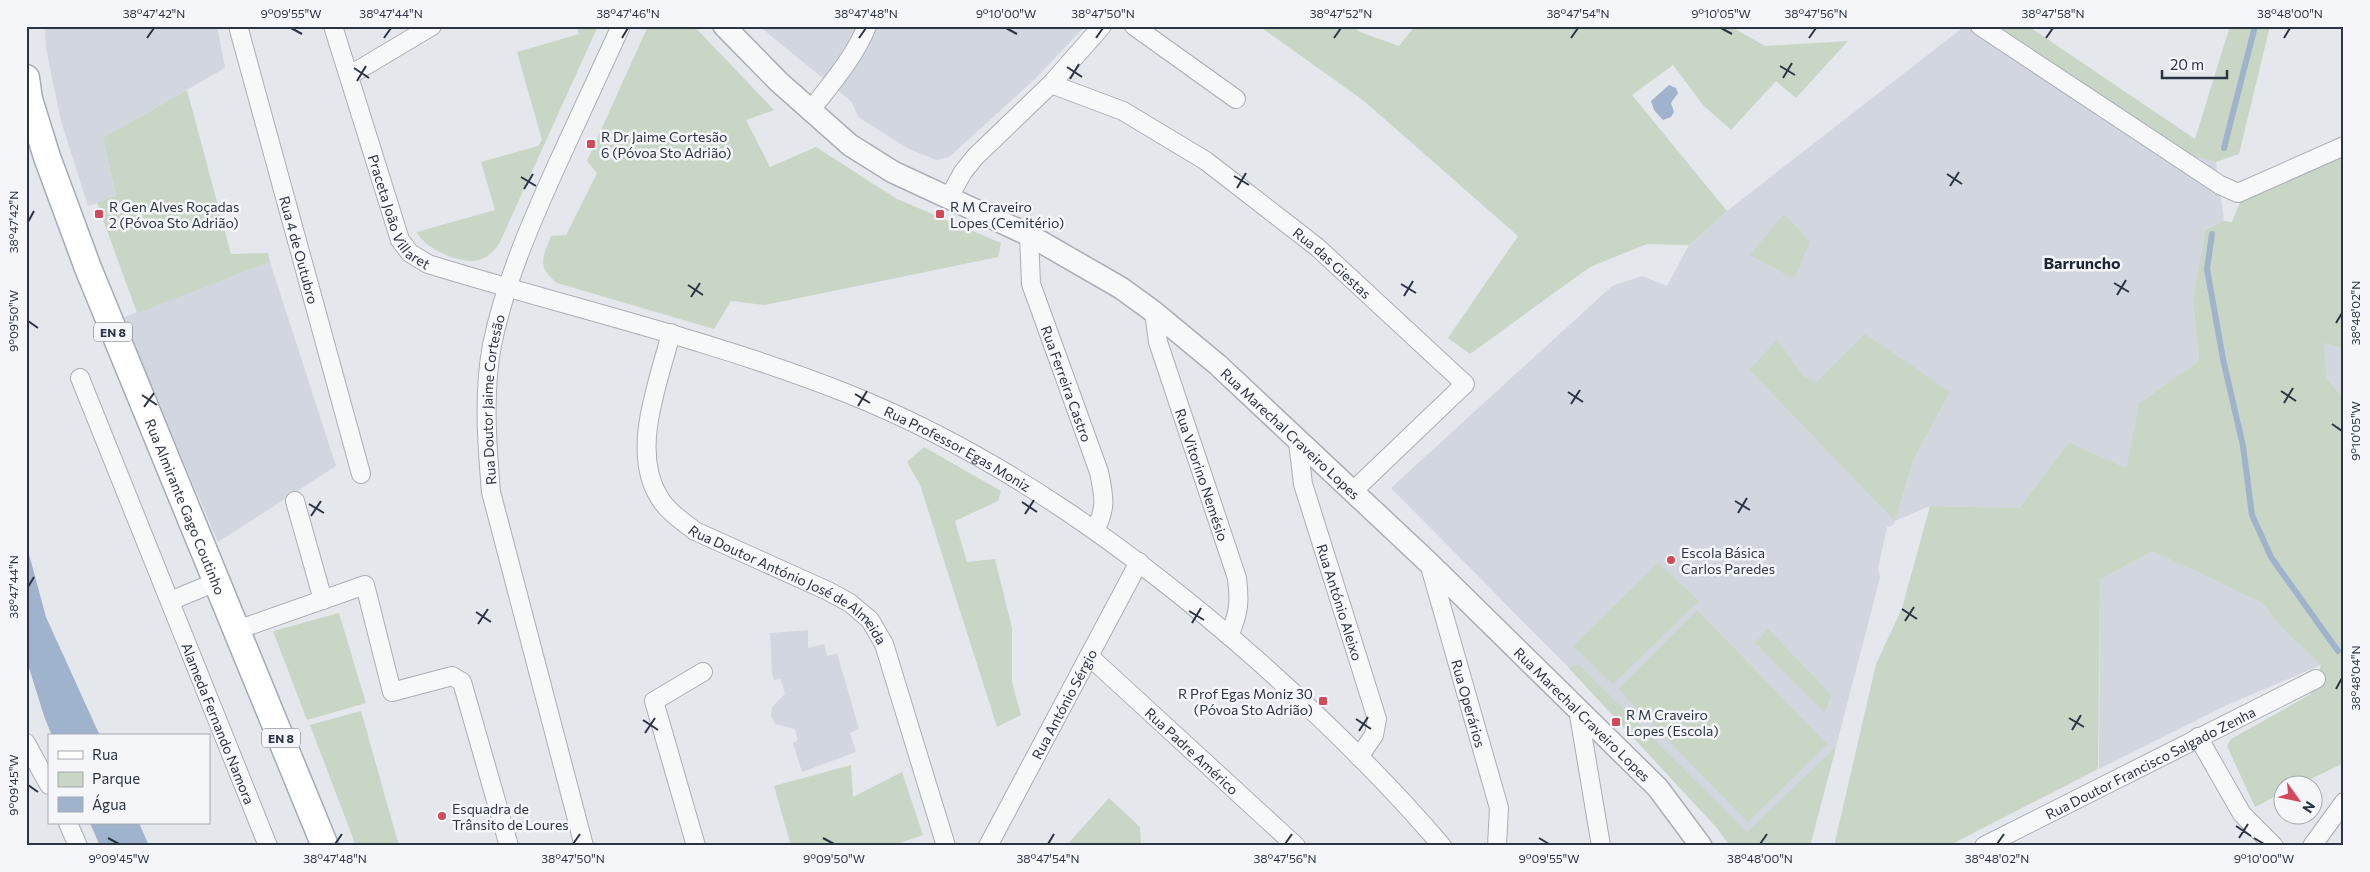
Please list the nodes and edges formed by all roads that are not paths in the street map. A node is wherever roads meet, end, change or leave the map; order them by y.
1 (238, 26) edge
2 (333, 26) edge
3 (432, 26) edge
4 (621, 26) edge
5 (724, 26) edge
6 (867, 26) edge
7 (1102, 26) edge
8 (1134, 26) edge
9 (1980, 26) edge
10 (350, 75) junction
11 (26, 78) edge
12 (1050, 84) junction
13 (1236, 99) dead end
14 (810, 111) junction
15 (2344, 146) edge
16 (948, 199) junction
17 (1029, 235) junction
18 (507, 288) junction
19 (1154, 312) junction
20 (671, 334) junction
21 (80, 378) dead end
22 (1298, 442) junction
23 (361, 474) dead end
24 (1352, 492) junction
25 (295, 502) dead end
26 (1095, 530) junction
27 (1139, 562) junction
28 (1429, 563) junction
29 (216, 582) junction
30 (323, 600) junction
31 (170, 602) junction
32 (237, 630) junction
33 (1229, 636) junction
34 (1089, 656) junction
35 (703, 672) dead end
36 (2316, 679) dead end
37 (1578, 709) junction
38 (2198, 737) junction
39 (26, 743) edge
40 (1359, 757) junction
41 (48, 782) edge
42 (2344, 802) edge
43 (68, 824) edge
44 (78, 846) edge
45 (268, 846) edge
46 (325, 846) edge
47 (509, 846) edge
48 (584, 846) edge
49 (696, 846) edge
50 (946, 846) edge
51 (988, 846) edge
52 (1296, 846) edge
53 (1442, 846) edge
54 (1496, 846) edge
55 (1601, 846) edge
56 (1700, 846) edge
57 (1984, 846) edge
58 (2274, 846) edge
59 (2312, 846) edge

1 - 23 street, Rua 4 de Outubro
2 - 10 street, Praceta João Villaret
3 - 10 street
4 - 18 street, Rua Doutor Jaime Cortesão
5 - 14 street, Rua Marechal Craveiro Lopes
6 - 14 street
7 - 12 street
8 - 13 street
9 - 15 street
10 - 18 street, Praceta João Villaret
11 - 29 main road, Rua Almirante Gago Coutinho / EN 8
12 - 16 street
12 - 24 street, Rua das Giestas
14 - 16 street, Rua Marechal Craveiro Lopes
16 - 17 street, Rua Marechal Craveiro Lopes
17 - 19 street, Rua Marechal Craveiro Lopes
17 - 26 street, Rua Ferreira Castro
18 - 20 street, Rua Professor Egas Moniz
18 - 48 street, Rua Doutor Jaime Cortesão
19 - 22 street, Rua Marechal Craveiro Lopes
19 - 33 street, Rua Vitorino Nemésio
20 - 26 street, Rua Professor Egas Moniz
20 - 50 street, Rua Doutor António José de Almeida
21 - 31 street, Alameda Fernando Namora
22 - 24 street, Rua Marechal Craveiro Lopes
22 - 40 street, Rua António Aleixo
24 - 28 street, Rua Marechal Craveiro Lopes
25 - 30 street
26 - 27 street, Rua Professor Egas Moniz
27 - 33 street, Rua Professor Egas Moniz
27 - 34 street, Rua António Sérgio
28 - 37 street, Rua Marechal Craveiro Lopes
28 - 54 street, Rua Operários
29 - 31 street
29 - 32 main road, Rua Almirante Gago Coutinho / EN 8
30 - 32 street
30 - 47 street
31 - 45 street, Alameda Fernando Namora
32 - 46 main road, Rua Almirante Gago Coutinho / EN 8
33 - 40 street, Rua Professor Egas Moniz
34 - 51 street, Rua António Sérgio
34 - 52 street, Rua Padre Américo
35 - 49 street
36 - 38 street, Rua Doutor Francisco Salgado Zenha
37 - 55 street
37 - 56 street, Rua Marechal Craveiro Lopes
38 - 57 street, Rua Doutor Francisco Salgado Zenha
38 - 58 street
39 - 41 street
40 - 53 street, Rua Professor Egas Moniz
42 - 59 street
43 - 44 street

